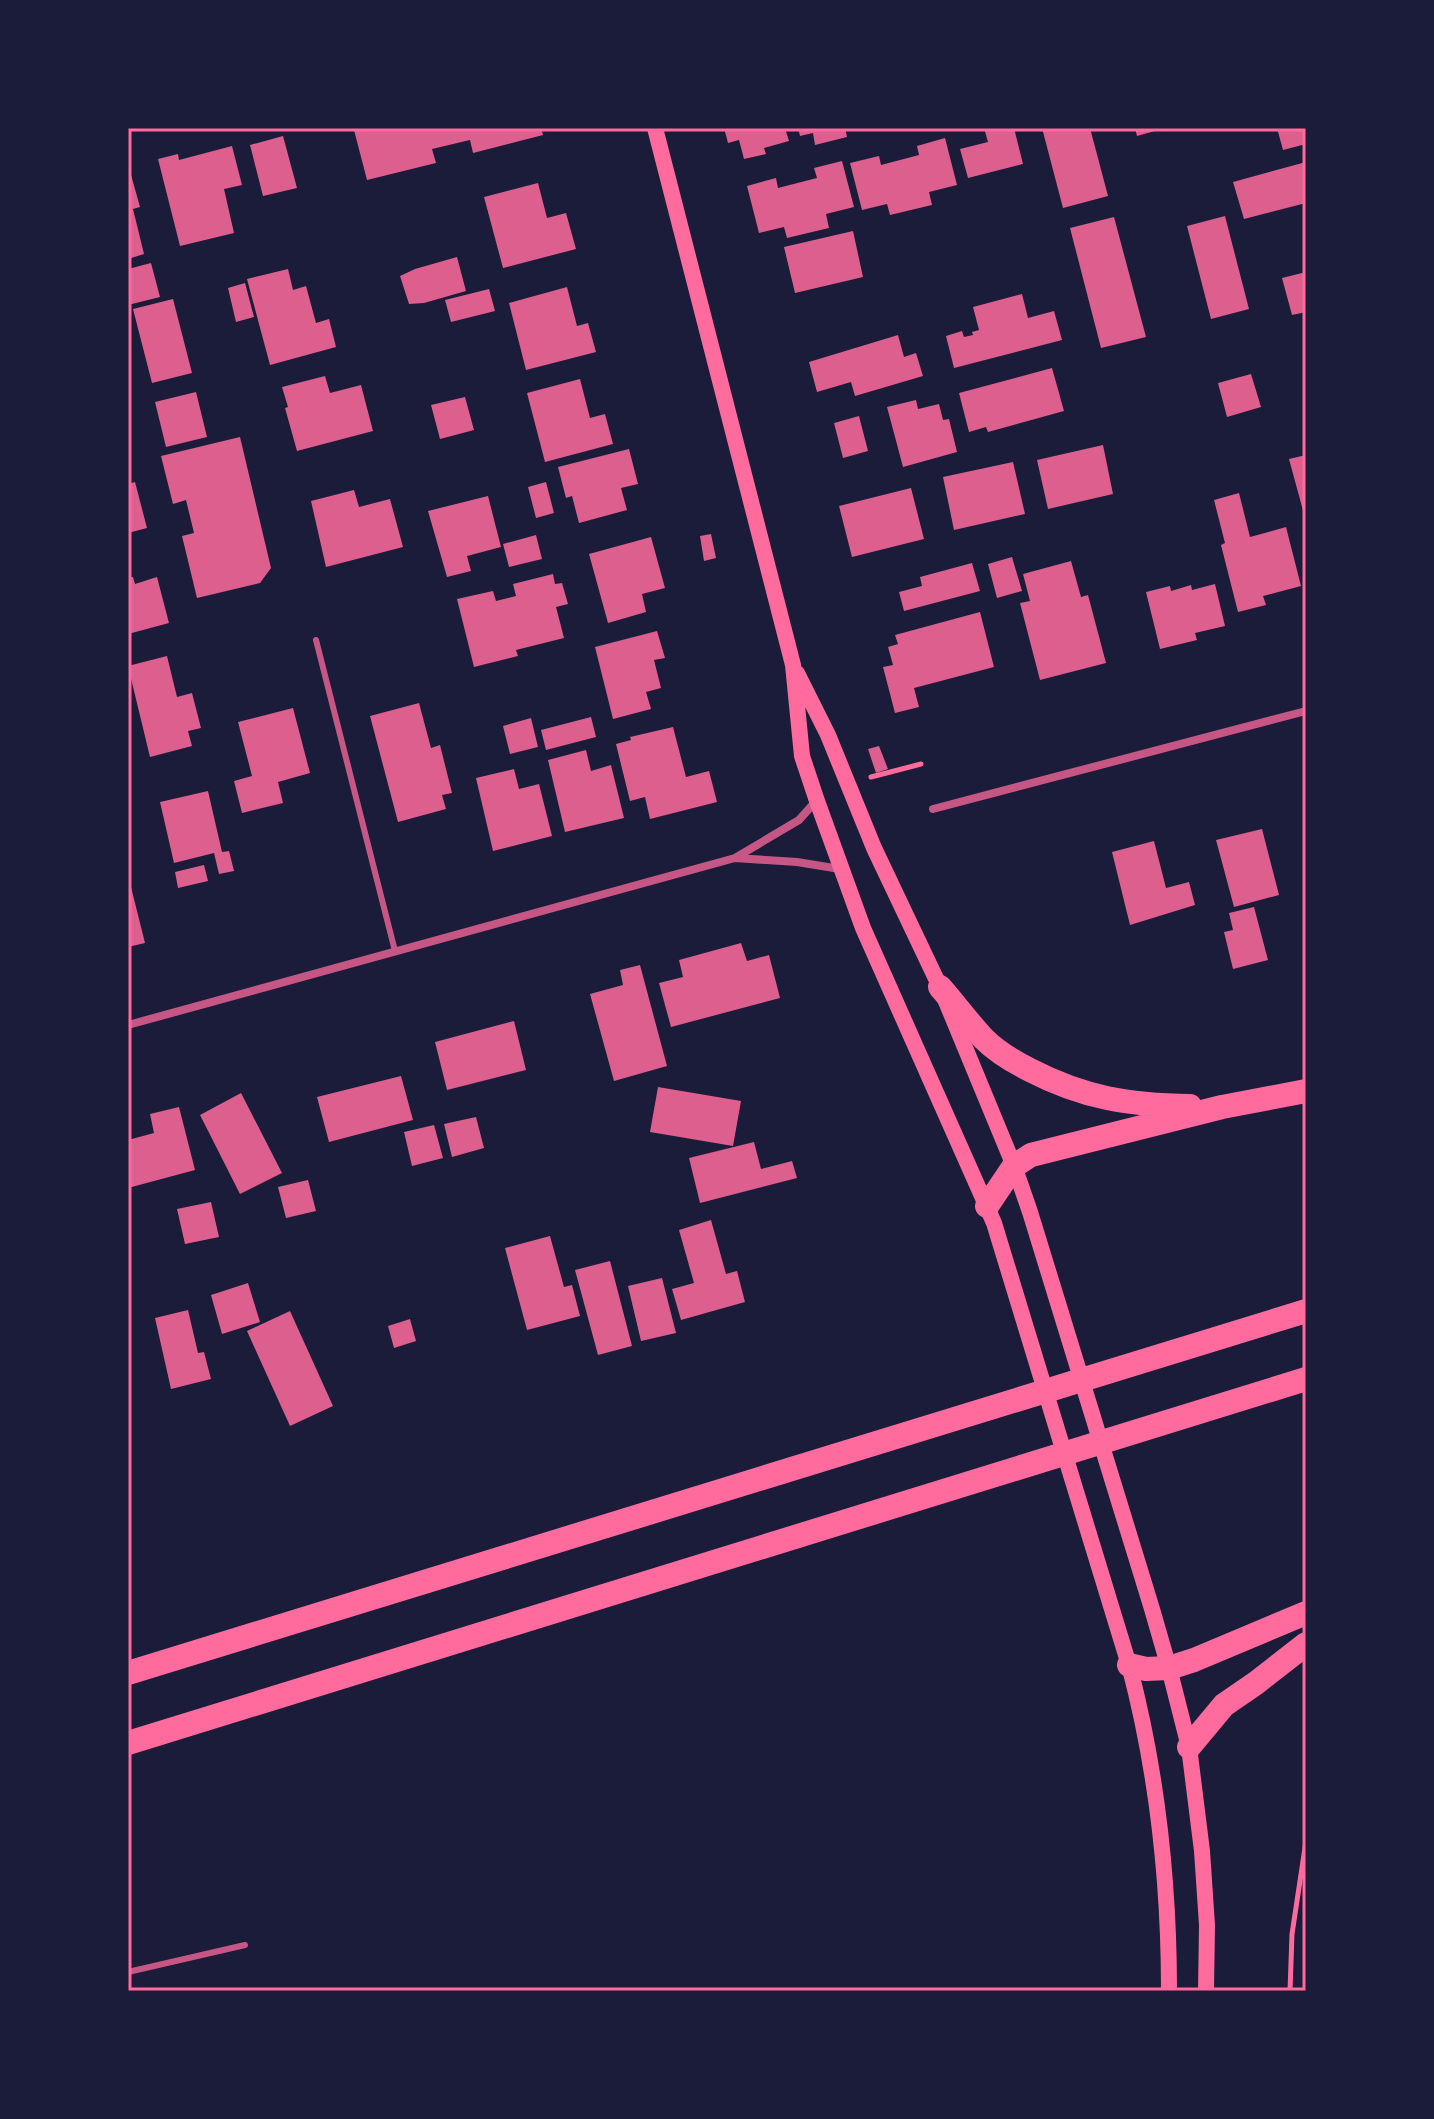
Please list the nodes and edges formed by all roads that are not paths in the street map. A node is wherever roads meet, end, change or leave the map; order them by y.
1 (655, 128) edge
2 (316, 640) dead end
3 (793, 665) junction
4 (1306, 711) edge
5 (817, 801) junction
6 (933, 809) dead end
7 (735, 858) junction
8 (841, 869) junction
9 (395, 951) junction
10 (940, 987) junction
11 (128, 1025) edge
12 (1306, 1091) edge
13 (1222, 1107) junction
14 (1014, 1166) junction
15 (991, 1214) junction
16 (1306, 1311) edge
17 (1306, 1379) edge
18 (1306, 1613) edge
19 (1306, 1644) edge
20 (1129, 1665) junction
21 (1169, 1668) junction
22 (128, 1673) edge
23 (128, 1743) edge
24 (1189, 1747) junction
25 (245, 1945) dead end
26 (128, 1972) edge
27 (1169, 1991) edge
28 (1206, 1991) edge

1 - 3 main road
2 - 9 lane
3 - 5 main road
3 - 10 main road
4 - 6 street
5 - 7 street
5 - 8 main road
7 - 8 street
7 - 9 street
8 - 15 main road
9 - 11 street
10 - 13 highway
10 - 14 main road
12 - 13 highway
13 - 14 highway
14 - 15 highway
14 - 21 main road
15 - 20 main road
16 - 22 highway
17 - 23 highway
18 - 21 highway
19 - 24 highway
20 - 21 highway
20 - 27 main road
21 - 24 main road
24 - 28 main road
25 - 26 lane

